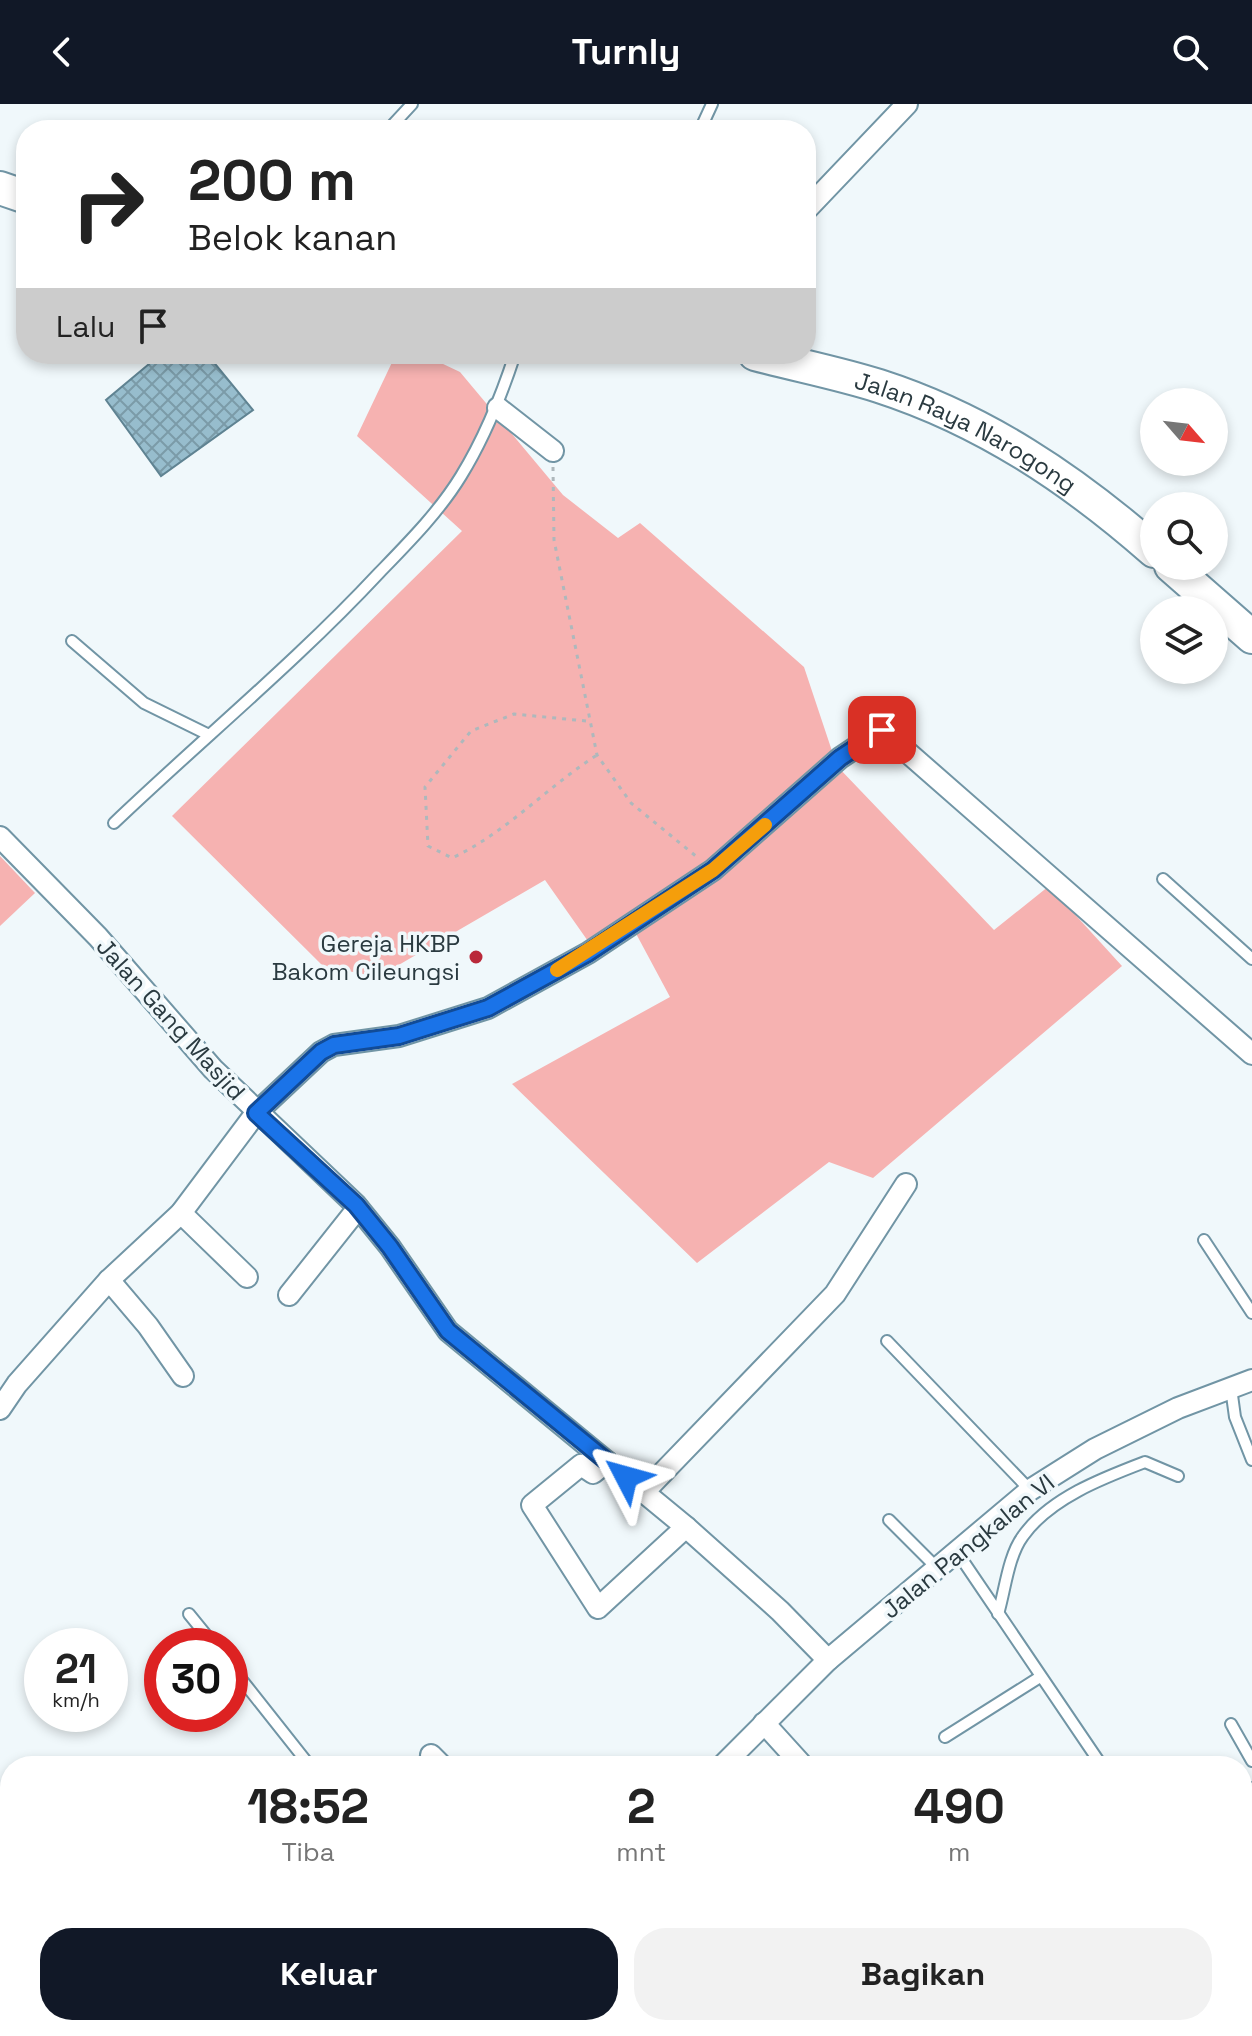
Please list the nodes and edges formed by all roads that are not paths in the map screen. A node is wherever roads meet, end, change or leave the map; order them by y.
1 (412, 104) edge
2 (907, 104) edge
3 (397, 120) edge
4 (816, 200) edge
5 (512, 364) edge
6 (794, 364) edge
7 (498, 408) junction
8 (553, 451) road end
9 (1140, 539) edge
10 (1187, 580) edge
11 (1252, 637) edge
12 (72, 641) dead end
13 (207, 734) junction
14 (114, 823) dead end
15 (0, 837) edge
16 (1163, 879) dead end
17 (1252, 959) edge
18 (1252, 1054) edge
19 (256, 1113) junction
20 (906, 1184) dead end
21 (358, 1208) junction
22 (181, 1213) junction
23 (1204, 1240) dead end
24 (247, 1277) dead end
25 (109, 1280) junction
26 (289, 1295) dead end
27 (1252, 1313) edge
28 (887, 1341) dead end
29 (183, 1376) dead end
30 (1252, 1380) edge
31 (1231, 1388) junction
32 (0, 1409) edge
33 (1252, 1460) edge
34 (607, 1462) junction
35 (1178, 1476) dead end
36 (1030, 1490) junction
37 (644, 1492) junction
38 (889, 1520) dead end
39 (686, 1527) junction
40 (957, 1552) junction
41 (938, 1569) junction
42 (189, 1614) dead end
43 (998, 1614) junction
44 (200, 1628) edge
45 (828, 1660) junction
46 (1040, 1677) junction
47 (248, 1688) edge
48 (764, 1723) junction
49 (1231, 1724) dead end
50 (945, 1737) dead end
51 (302, 1756) edge
52 (732, 1756) edge
53 (794, 1756) edge
54 (1095, 1756) edge
55 (1249, 1756) edge

1 - 3 lane
2 - 4 street
5 - 7 lane
6 - 9 main road, Jalan Raya Narogong
7 - 8 street
7 - 13 lane
10 - 11 main road
12 - 13 lane
13 - 14 lane
15 - 19 street, Jalan Gang Masjid
16 - 17 lane
18 - 19 street
19 - 21 street, Jalan Gang Masjid
19 - 22 street
20 - 37 street
21 - 26 street
21 - 34 street, Jalan Gang Masjid
22 - 24 street
22 - 25 street
23 - 27 lane
25 - 29 street
25 - 32 street
28 - 36 lane
30 - 31 street, Jalan Pangkalan VI
31 - 33 lane
31 - 36 street, Jalan Pangkalan VI
34 - 37 street, Jalan Gang Masjid
34 - 39 street
35 - 43 lane
36 - 40 street, Jalan Pangkalan VI
37 - 39 street, Jalan Gang Masjid
38 - 41 lane
39 - 45 street, Jalan Gang Masjid
40 - 41 street, Jalan Pangkalan VI
40 - 43 lane
41 - 45 street, Jalan Pangkalan VI
42 - 44 lane
43 - 46 lane
45 - 48 street, Jalan Pangkalan VI
46 - 50 lane
46 - 54 lane
47 - 51 lane
48 - 52 street, Jalan Pangkalan VI
48 - 53 street
49 - 55 lane

